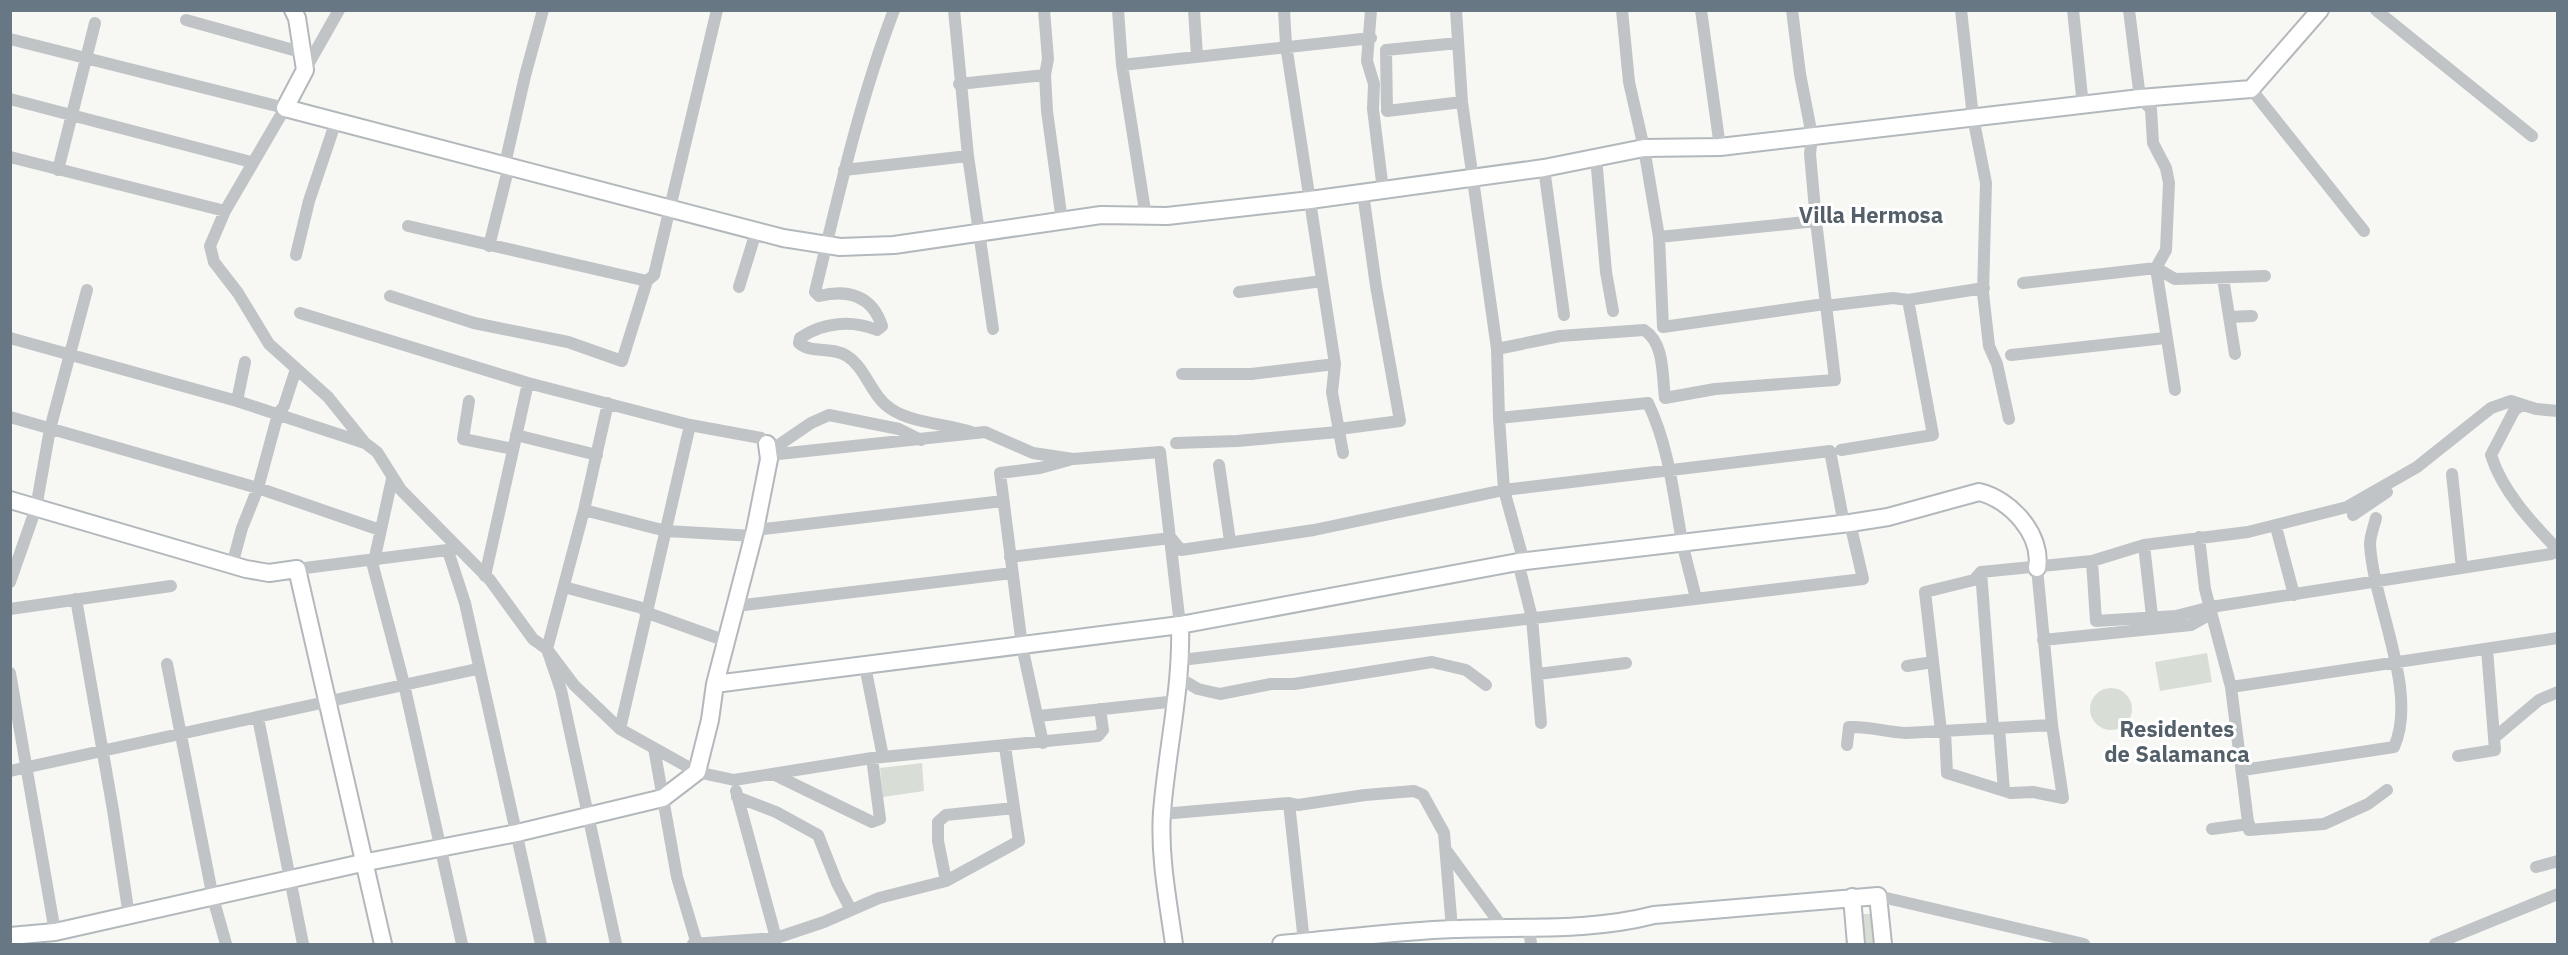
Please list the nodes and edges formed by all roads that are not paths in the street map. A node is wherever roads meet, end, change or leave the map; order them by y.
1 (293, 10) edge
2 (339, 10) edge
3 (543, 10) edge
4 (717, 10) edge
5 (894, 10) edge
6 (954, 10) edge
7 (1044, 10) edge
8 (1118, 10) edge
9 (1194, 10) edge
10 (1284, 10) edge
11 (1371, 10) edge
12 (1456, 10) edge
13 (1623, 10) edge
14 (1701, 10) edge
15 (1792, 10) edge
16 (1961, 10) edge
17 (2073, 10) edge
18 (2129, 10) edge
19 (2320, 10) edge
20 (2376, 10) edge
21 (186, 20) dead end
22 (95, 23) dead end
23 (1371, 38) junction
24 (10, 39) edge
25 (1458, 43) junction
26 (1286, 45) junction
27 (1197, 56) junction
28 (87, 58) junction
29 (304, 61) junction
30 (1122, 65) junction
31 (1045, 75) junction
32 (959, 84) junction
33 (2251, 89) junction
34 (2140, 98) junction
35 (10, 99) edge
36 (1462, 102) junction
37 (2083, 106) junction
38 (285, 108) junction
39 (71, 114) junction
40 (1973, 117) junction
41 (336, 121) junction
42 (1812, 136) junction
43 (2532, 136) dead end
44 (1720, 147) junction
45 (1644, 148) junction
46 (968, 156) junction
47 (10, 158) edge
48 (1596, 158) junction
49 (251, 162) junction
50 (507, 165) junction
51 (1544, 168) junction
52 (58, 170) junction
53 (844, 170) junction
54 (1474, 178) junction
55 (1383, 190) junction
56 (1363, 193) junction
57 (1310, 200) junction
58 (668, 208) junction
59 (225, 211) junction
60 (1146, 217) junction
61 (1062, 221) junction
62 (1816, 221) junction
63 (408, 226) dead end
64 (2364, 231) dead end
65 (756, 232) junction
66 (978, 232) junction
67 (1659, 237) junction
68 (827, 245) junction
69 (489, 246) junction
70 (296, 255) dead end
71 (2156, 268) junction
72 (2265, 276) dead end
73 (2223, 278) junction
74 (647, 281) junction
75 (1322, 281) junction
76 (2023, 283) dead end
77 (739, 287) dead end
78 (1984, 288) junction
79 (87, 290) dead end
80 (1239, 292) dead end
81 (390, 296) dead end
82 (1908, 300) junction
83 (1825, 305) junction
84 (1613, 311) dead end
85 (300, 313) dead end
86 (1564, 315) dead end
87 (2252, 316) dead end
88 (2229, 317) junction
89 (993, 329) dead end
90 (10, 338) edge
91 (2165, 338) junction
92 (1497, 349) junction
93 (2235, 354) dead end
94 (2011, 355) dead end
95 (71, 357) junction
96 (245, 362) dead end
97 (1335, 363) junction
98 (297, 369) junction
99 (1182, 374) dead end
100 (528, 383) junction
101 (2175, 390) dead end
102 (237, 401) junction
103 (469, 401) dead end
104 (608, 403) junction
105 (2521, 405) junction
106 (2558, 411) edge
107 (278, 414) junction
108 (10, 417) edge
109 (1499, 418) junction
110 (2009, 419) dead end
111 (690, 425) junction
112 (50, 429) junction
113 (1338, 431) junction
114 (971, 432) junction
115 (516, 435) junction
116 (921, 440) junction
117 (365, 443) junction
118 (1176, 443) dead end
119 (513, 449) junction
120 (769, 450) junction
121 (1841, 450) dead end
122 (1343, 453) dead end
123 (597, 455) junction
124 (1073, 459) junction
125 (1219, 465) dead end
126 (2417, 467) junction
127 (1671, 469) junction
128 (2452, 474) dead end
129 (392, 479) junction
130 (258, 488) junction
131 (1504, 490) junction
132 (10, 500) edge
133 (1003, 501) junction
134 (36, 508) junction
135 (584, 510) junction
136 (2354, 514) dead end
137 (2376, 518) dead end
138 (1847, 524) junction
139 (2276, 526) junction
140 (380, 530) junction
141 (666, 531) junction
142 (754, 533) junction
143 (2199, 537) junction
144 (1171, 538) junction
145 (1230, 541) junction
146 (1682, 543) junction
147 (2144, 545) junction
148 (452, 550) junction
149 (2558, 550) edge
150 (1010, 557) junction
151 (374, 558) junction
152 (2092, 561) junction
153 (1521, 562) junction
154 (232, 565) junction
155 (2037, 568) junction
156 (2462, 568) junction
157 (297, 569) junction
158 (1981, 572) junction
159 (1012, 573) junction
160 (485, 576) junction
161 (2375, 581) junction
162 (10, 582) edge
163 (171, 586) dead end
164 (564, 587) junction
165 (2294, 595) junction
166 (76, 599) junction
167 (1696, 599) junction
168 (736, 606) junction
169 (2211, 608) junction
170 (10, 609) edge
171 (645, 610) junction
172 (2152, 616) junction
173 (1532, 618) junction
174 (1180, 625) junction
175 (2558, 638) edge
176 (2043, 640) junction
177 (726, 641) junction
178 (1022, 646) junction
179 (547, 649) junction
180 (2487, 649) junction
181 (1181, 660) junction
182 (1933, 662) junction
183 (1626, 663) dead end
184 (2396, 663) junction
185 (167, 664) dead end
186 (865, 666) junction
187 (1907, 666) dead end
188 (477, 669) junction
189 (10, 673) edge
190 (1538, 674) junction
191 (1179, 678) junction
192 (404, 684) junction
193 (715, 684) junction
194 (1486, 685) dead end
195 (2230, 687) junction
196 (2558, 692) edge
197 (1177, 701) junction
198 (328, 702) junction
199 (1100, 709) junction
200 (1039, 716) junction
201 (258, 718) junction
202 (1541, 723) dead end
203 (2052, 725) junction
204 (1996, 728) junction
205 (620, 729) junction
206 (1943, 731) junction
207 (180, 735) junction
208 (2494, 738) junction
209 (1044, 743) junction
210 (1847, 745) dead end
211 (1005, 747) junction
212 (654, 748) junction
213 (102, 751) junction
214 (2458, 756) dead end
215 (878, 758) junction
216 (26, 767) junction
217 (2243, 770) junction
218 (10, 771) edge
219 (697, 772) junction
220 (773, 774) junction
221 (734, 780) junction
222 (2387, 790) dead end
223 (2004, 791) junction
224 (737, 797) junction
225 (663, 798) junction
226 (1289, 803) junction
227 (1014, 808) junction
228 (1162, 814) junction
229 (589, 817) junction
230 (2249, 824) junction
231 (2212, 829) dead end
232 (517, 833) junction
233 (439, 847) junction
234 (1445, 849) junction
235 (2558, 861) edge
236 (362, 863) junction
237 (2536, 867) dead end
238 (288, 880) junction
239 (946, 881) junction
240 (2558, 894) edge
241 (1878, 896) junction
242 (1852, 897) junction
243 (213, 898) junction
244 (851, 910) junction
245 (129, 916) junction
246 (1503, 928) junction
247 (1452, 929) junction
248 (55, 932) junction
249 (10, 936) edge
250 (1530, 936) edge
251 (776, 938) junction
252 (1304, 942) junction
253 (695, 944) edge
254 (226, 945) edge
255 (303, 945) edge
256 (383, 945) edge
257 (462, 945) edge
258 (541, 945) edge
259 (616, 945) edge
260 (1174, 945) edge
261 (1281, 945) edge
262 (1856, 945) edge
263 (1883, 945) edge
264 (2084, 945) edge
265 (2435, 945) edge

1 - 29 street
2 - 29 street
3 - 50 street
4 - 58 street
5 - 53 street
6 - 32 street
7 - 31 street
8 - 30 street
9 - 27 street
10 - 26 street
11 - 23 street
12 - 25 street
13 - 45 street
14 - 44 street
15 - 42 street
16 - 40 street
17 - 37 street
18 - 34 street
19 - 33 street
20 - 43 street
21 - 29 street
22 - 28 street
23 - 26 street
23 - 55 street
24 - 28 street
25 - 36 street
25 - 36 street
26 - 27 street
26 - 57 street
27 - 30 street
28 - 38 street
28 - 39 street
29 - 38 street
30 - 60 street
31 - 32 street
31 - 61 street
32 - 46 street
33 - 34 street
33 - 64 street
34 - 37 street
34 - 71 street
35 - 39 street
36 - 54 street
37 - 40 street
38 - 41 street
38 - 49 street
39 - 49 street
39 - 52 street
40 - 42 street
40 - 78 street
41 - 50 street
41 - 70 street
42 - 44 street
42 - 62 street
44 - 45 street
45 - 48 street
45 - 67 street
46 - 53 street
46 - 66 street
47 - 52 street
48 - 51 street
48 - 84 street
49 - 59 street
50 - 58 street
50 - 69 street
51 - 54 street
51 - 86 street
52 - 59 street
53 - 68 street
54 - 55 street
54 - 92 street
55 - 56 street
56 - 57 street
56 - 113 street
57 - 60 street
57 - 75 street
58 - 65 street
58 - 74 street
59 - 98 street
60 - 61 street
61 - 66 street
62 - 67 street
62 - 83 street
63 - 69 street
65 - 68 street
65 - 77 street
66 - 68 street
66 - 89 street
67 - 83 street
68 - 114 street
69 - 74 street
71 - 73 street
71 - 76 street
71 - 91 street
72 - 73 street
73 - 88 street
74 - 81 street
75 - 80 street
75 - 97 street
78 - 82 street
78 - 110 street
79 - 95 street
82 - 83 street
82 - 121 street
83 - 92 street
85 - 100 street
87 - 88 street
88 - 93 street
90 - 95 street
91 - 94 street
91 - 101 street
92 - 109 street
95 - 102 street
95 - 112 street
96 - 102 street
97 - 99 street
97 - 113 street
98 - 107 street
98 - 117 street
100 - 104 street
100 - 115 street
102 - 107 street
103 - 119 street
104 - 111 street
104 - 123 street
105 - 106 street
105 - 126 street
105 - 149 street
107 - 117 street
107 - 130 street
108 - 112 street
109 - 127 street
109 - 131 street
111 - 120 street
111 - 141 street
112 - 130 street
112 - 134 street
113 - 118 street
113 - 122 street
114 - 116 street
114 - 124 street
115 - 119 street
115 - 123 street
116 - 120 street
116 - 120 street
117 - 129 street
119 - 160 street
120 - 142 street
123 - 135 street
124 - 133 street
124 - 144 street
125 - 145 street
126 - 136 street
126 - 139 street
127 - 131 street
127 - 138 street
127 - 146 street
128 - 156 street
129 - 140 street
129 - 148 street
130 - 140 street
130 - 154 street
131 - 145 street
131 - 153 street
132 - 134 street
133 - 142 street
133 - 150 street
134 - 154 street
134 - 162 street
135 - 141 street
135 - 164 street
137 - 161 street
138 - 146 street
138 - 155 street
138 - 167 street
139 - 143 street
139 - 165 street
140 - 151 street
141 - 142 street
141 - 171 street
142 - 168 street
143 - 147 street
143 - 169 street
144 - 145 street
144 - 150 street
144 - 174 street
146 - 153 street
146 - 167 street
147 - 152 street
147 - 172 street
148 - 151 street
148 - 160 street
148 - 188 street
149 - 156 street
150 - 159 street
151 - 157 street
151 - 192 street
152 - 155 street
152 - 172 street
153 - 173 street
153 - 174 street
154 - 157 street
155 - 158 street
155 - 176 street
156 - 161 street
157 - 198 street
158 - 182 street
158 - 204 street
159 - 168 street
159 - 178 street
160 - 179 street
161 - 165 street
161 - 184 street
163 - 166 street
164 - 171 street
164 - 179 street
165 - 169 street
166 - 170 street
166 - 213 street
167 - 173 street
168 - 177 street
169 - 172 street
169 - 176 street
169 - 195 street
171 - 177 street
171 - 205 street
173 - 181 street
173 - 190 street
174 - 178 street
174 - 181 street
175 - 180 street
176 - 203 street
177 - 193 street
178 - 186 street
178 - 200 street
179 - 205 street
179 - 229 street
180 - 184 street
180 - 208 street
181 - 191 street
182 - 187 street
182 - 206 street
183 - 190 street
184 - 195 street
184 - 217 street
185 - 207 street
186 - 193 street
186 - 215 street
188 - 192 street
188 - 232 street
189 - 216 street
190 - 202 street
191 - 194 street
191 - 197 street
192 - 198 street
192 - 233 street
193 - 219 street
195 - 217 street
196 - 208 street
197 - 199 street
197 - 228 street
198 - 201 street
198 - 236 street
199 - 200 street
199 - 209 street
200 - 209 street
201 - 207 street
201 - 238 street
203 - 204 street
203 - 223 street
204 - 206 street
204 - 223 street
205 - 212 street
206 - 210 street
206 - 223 street
207 - 213 street
207 - 243 street
208 - 214 street
209 - 211 street
211 - 215 street
211 - 227 street
212 - 219 street
212 - 225 street
213 - 216 street
213 - 245 street
215 - 220 street
215 - 220 street
216 - 218 street
216 - 248 street
217 - 230 street
219 - 221 street
219 - 225 street
220 - 221 street
221 - 224 street
222 - 230 street
224 - 244 street
224 - 251 street
225 - 229 street
225 - 253 street
226 - 228 street
226 - 234 street
226 - 252 street
227 - 239 street
227 - 239 street
228 - 260 street
229 - 232 street
229 - 259 street
230 - 231 street
232 - 233 street
232 - 258 street
233 - 236 street
233 - 257 street
234 - 246 street
234 - 247 street
235 - 237 street
236 - 238 street
236 - 256 street
238 - 243 street
238 - 255 street
239 - 244 street
240 - 265 street
241 - 242 street
241 - 263 street
241 - 264 street
242 - 250 street
242 - 262 street
243 - 245 street
243 - 254 street
244 - 251 street
245 - 248 street
246 - 247 street
246 - 250 street
247 - 252 street
248 - 249 street
251 - 253 street
252 - 261 street

